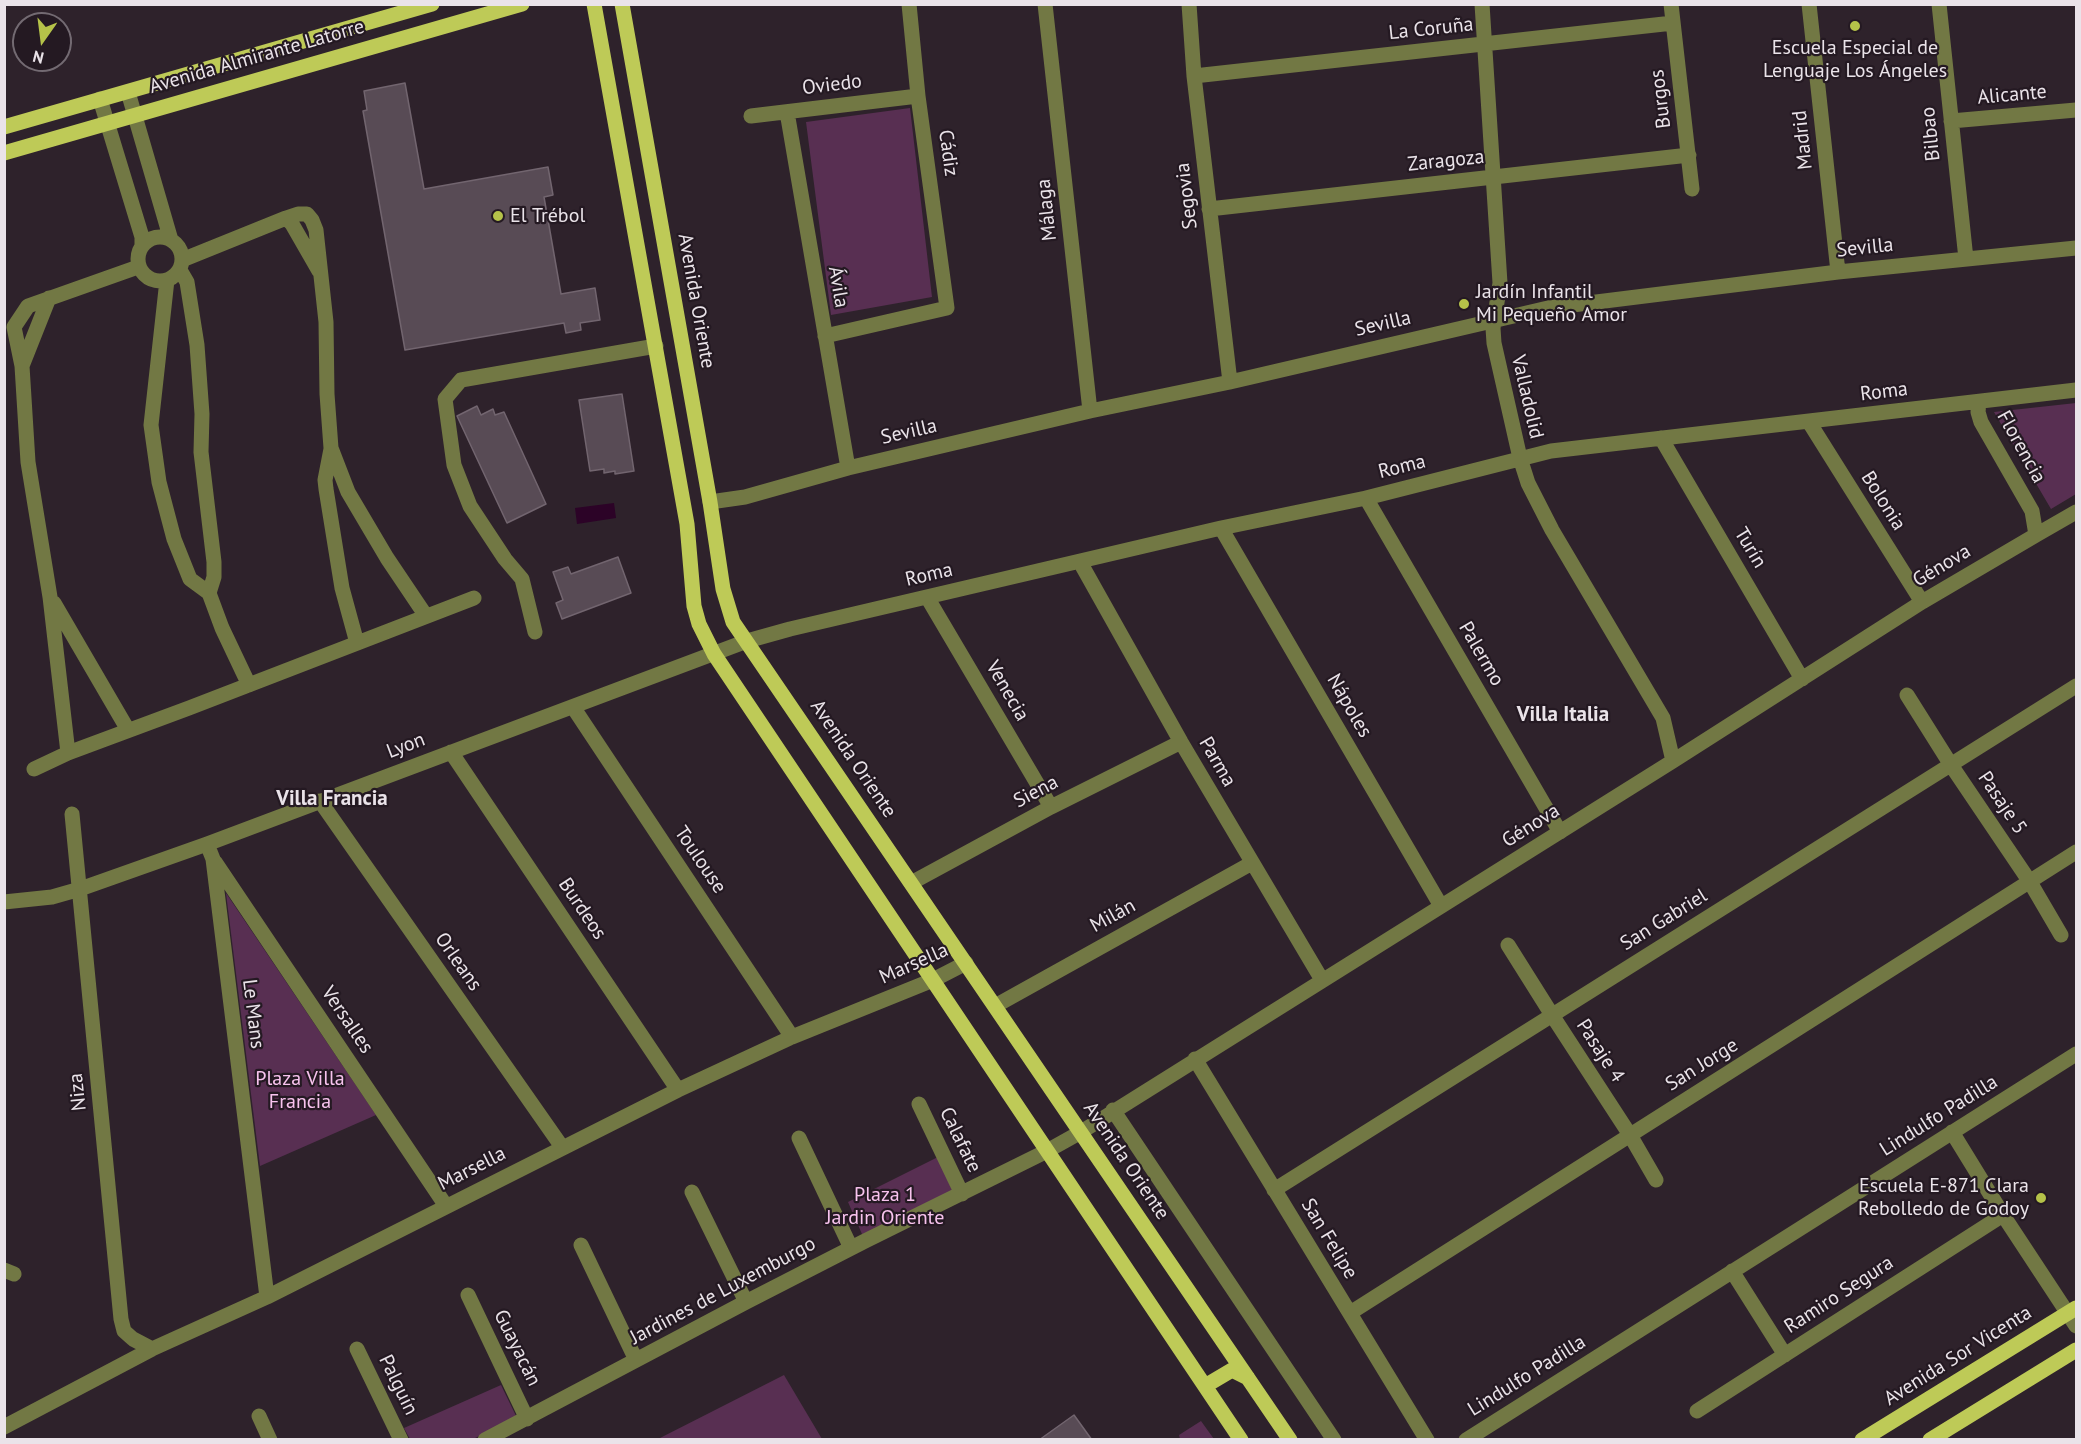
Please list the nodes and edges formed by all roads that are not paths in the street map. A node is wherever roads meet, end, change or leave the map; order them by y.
1 (432, 4) edge
2 (522, 4) edge
3 (594, 4) edge
4 (622, 4) edge
5 (909, 4) edge
6 (1045, 4) edge
7 (1189, 4) edge
8 (1482, 4) edge
9 (1671, 4) edge
10 (1809, 4) edge
11 (1939, 4) edge
12 (1673, 23) junction
13 (1484, 44) junction
14 (1194, 76) junction
15 (128, 92) junction
16 (918, 96) junction
17 (100, 99) junction
18 (2076, 110) edge
19 (787, 112) junction
20 (134, 114) junction
21 (751, 116) dead end
22 (1951, 121) junction
23 (108, 123) junction
24 (4, 127) edge
25 (4, 153) edge
26 (1689, 155) junction
27 (1494, 177) junction
28 (1692, 189) dead end
29 (1209, 209) junction
30 (171, 240) junction
31 (142, 245) junction
32 (2076, 248) edge
33 (1966, 259) junction
34 (181, 265) junction
35 (138, 267) junction
36 (1838, 272) junction
37 (166, 280) junction
38 (49, 298) junction
39 (1495, 320) junction
40 (825, 336) junction
41 (656, 346) junction
42 (22, 366) junction
43 (1230, 382) junction
44 (2076, 390) edge
45 (1979, 402) junction
46 (1090, 411) junction
47 (1809, 422) junction
48 (1661, 438) junction
49 (331, 448) junction
50 (1520, 458) junction
51 (849, 468) junction
52 (1366, 498) junction
53 (710, 502) junction
54 (2076, 512) edge
55 (1221, 528) junction
56 (2036, 535) junction
57 (1080, 562) junction
58 (209, 593) junction
59 (50, 597) junction
60 (927, 597) junction
61 (474, 598) dead end
62 (1922, 602) junction
63 (426, 616) junction
64 (536, 632) dead end
65 (747, 641) junction
66 (357, 643) junction
67 (714, 654) junction
68 (1802, 679) junction
69 (249, 685) junction
70 (2076, 686) edge
71 (1907, 695) dead end
72 (573, 707) junction
73 (128, 730) junction
74 (1181, 742) junction
75 (451, 752) junction
76 (68, 753) junction
77 (1673, 761) junction
78 (1951, 765) junction
79 (34, 769) dead end
80 (320, 801) junction
81 (1051, 807) junction
82 (72, 814) dead end
83 (1560, 832) junction
84 (210, 852) junction
85 (2076, 852) edge
86 (1252, 863) junction
87 (2030, 882) junction
88 (912, 883) junction
89 (80, 889) junction
90 (4, 902) edge
91 (1441, 906) junction
92 (2061, 935) dead end
93 (1508, 945) dead end
94 (966, 963) junction
95 (933, 980) junction
96 (1322, 980) junction
97 (995, 1006) junction
98 (1552, 1016) junction
99 (792, 1037) junction
100 (2076, 1054) edge
101 (1195, 1059) junction
102 (678, 1090) junction
103 (919, 1104) dead end
104 (1113, 1110) junction
105 (1081, 1132) junction
106 (1952, 1132) junction
107 (1630, 1135) junction
108 (799, 1138) dead end
109 (562, 1147) junction
110 (1047, 1151) junction
111 (1656, 1180) dead end
112 (1274, 1190) junction
113 (692, 1192) dead end
114 (962, 1194) junction
115 (446, 1206) junction
116 (2003, 1215) junction
117 (581, 1245) dead end
118 (851, 1248) junction
119 (1732, 1271) junction
120 (468, 1295) dead end
121 (267, 1297) junction
122 (746, 1302) junction
123 (1350, 1312) junction
124 (2073, 1316) edge
125 (152, 1349) junction
126 (357, 1349) dead end
127 (2076, 1350) edge
128 (1785, 1355) junction
129 (636, 1360) junction
130 (1248, 1378) junction
131 (1205, 1386) junction
132 (1697, 1411) dead end
133 (259, 1416) dead end
134 (527, 1419) junction
135 (4, 1427) edge
136 (270, 1440) edge
137 (401, 1440) edge
138 (485, 1440) edge
139 (1241, 1440) edge
140 (1290, 1440) edge
141 (1334, 1440) edge
142 (1427, 1440) edge
143 (1466, 1440) edge
144 (1862, 1440) edge
145 (1930, 1440) edge

1 - 15 main road, Avenida Almirante Latorre
2 - 20 main road, Avenida Almirante Latorre
3 - 41 main road
4 - 53 main road, Avenida Oriente
5 - 16 street, Cádiz
6 - 46 street, Málaga
7 - 14 street, Segovia
8 - 13 street, Valladolid
9 - 12 street, Burgos
10 - 36 street, Madrid
11 - 22 street, Bilbao
12 - 13 street, La Coruña
12 - 26 street, Burgos
13 - 14 street, La Coruña
13 - 27 street, Valladolid
14 - 29 street, Segovia
15 - 17 main road, Avenida Almirante Latorre
15 - 20 street
16 - 19 street, Oviedo
16 - 40 street, Cádiz
17 - 23 street
17 - 24 main road, Avenida Almirante Latorre
18 - 22 street, Alicante
19 - 21 street, Oviedo
19 - 40 street, Ávila
20 - 23 main road, Avenida Almirante Latorre
20 - 30 street
22 - 33 street, Bilbao
23 - 25 main road, Avenida Almirante Latorre
23 - 31 street
26 - 27 street, Zaragoza
26 - 28 street, Burgos
27 - 29 street, Zaragoza
27 - 39 street, Valladolid
29 - 43 street, Segovia
30 - 31 street
30 - 34 street
31 - 35 street
32 - 33 street, Sevilla
33 - 36 street, Sevilla
34 - 37 street
34 - 49 street
34 - 58 street
35 - 37 street
35 - 38 street
36 - 39 street, Sevilla
37 - 58 street
38 - 42 street
38 - 42 street
39 - 43 street, Sevilla
39 - 50 street, Valladolid
40 - 51 street, Ávila
41 - 64 street
41 - 67 main road
42 - 59 street
43 - 46 street, Sevilla
44 - 45 street, Roma
45 - 47 street, Roma
45 - 56 street, Florencia
46 - 51 street, Sevilla
47 - 48 street, Roma
47 - 62 street, Bolonia
48 - 50 street, Roma
48 - 68 street, Turín
49 - 63 street
49 - 66 street
50 - 52 street, Roma
50 - 77 street, Valladolid
51 - 53 street, Sevilla
52 - 55 street, Roma
52 - 83 street, Palermo
53 - 65 main road, Avenida Oriente
54 - 56 street, Génova
55 - 57 street, Roma
55 - 91 street, Nápoles
56 - 62 street, Génova
57 - 60 street, Roma
57 - 74 street, Parma
58 - 69 street
59 - 73 street
59 - 76 street
60 - 65 street, Roma
60 - 81 street, Venecia
61 - 63 street
62 - 68 street, Génova
63 - 66 street
65 - 67 street, Lyon
65 - 88 main road, Avenida Oriente
66 - 69 street
67 - 72 street, Lyon
67 - 95 main road
68 - 77 street, Génova
69 - 73 street
70 - 78 street, San Gabriel
71 - 78 street, Pasaje 5
72 - 75 street, Lyon
72 - 99 street, Toulouse
73 - 76 street
74 - 81 street, Siena
74 - 86 street, Parma
75 - 80 street, Lyon
75 - 102 street, Burdeos
76 - 79 street
77 - 83 street, Génova
78 - 87 street, Pasaje 5
78 - 98 street, San Gabriel
80 - 84 street, Lyon
80 - 109 street, Orleans
81 - 88 street, Siena
82 - 89 street, Niza
83 - 91 street, Génova
84 - 89 street, Lyon
84 - 115 street, Versalles
84 - 121 street, Le Mans
85 - 87 street, San Jorge
86 - 96 street, Parma
86 - 97 street, Milán
87 - 92 street, Pasaje 5
87 - 107 street, San Jorge
88 - 94 main road, Avenida Oriente
89 - 90 street, Lyon
89 - 125 street, Niza
91 - 96 street, Génova
93 - 98 street, Pasaje 4
94 - 95 street, Marsella
94 - 97 main road, Avenida Oriente
95 - 99 street, Marsella
95 - 110 main road
96 - 101 street, Génova
97 - 105 main road, Avenida Oriente
98 - 107 street, Pasaje 4
98 - 112 street, San Gabriel
99 - 102 street, Marsella
100 - 106 street, Lindulfo Padilla
101 - 104 street, Génova
101 - 112 street, San Felipe
102 - 109 street, Marsella
103 - 114 street, Calafate
104 - 105 street, Génova
104 - 141 street, Avenida Oriente
105 - 110 street, Génova
105 - 130 main road, Avenida Oriente
106 - 116 street
106 - 119 street, Lindulfo Padilla
107 - 111 street, Pasaje 4
107 - 123 street, San Jorge
108 - 118 street
109 - 115 street, Marsella
110 - 114 street, Jardines de Luxemburgo
110 - 131 main road
112 - 123 street, San Felipe
113 - 122 street
114 - 118 street, Jardines de Luxemburgo
115 - 121 street, Marsella
116 - 124 street
116 - 128 street, Ramiro Segura
117 - 129 street
118 - 122 street, Jardines de Luxemburgo
119 - 128 street
119 - 143 street, Lindulfo Padilla
120 - 134 street, Guayacán
121 - 125 street, Marsella
122 - 129 street, Jardines de Luxemburgo
123 - 142 street, San Felipe
124 - 144 main road, Avenida Sor Vicenta
125 - 135 street, Marsella
126 - 137 street, Palguín
127 - 145 main road
128 - 132 street, Ramiro Segura
129 - 134 street, Jardines de Luxemburgo
130 - 131 main road
130 - 140 main road, Avenida Oriente
131 - 139 main road
133 - 136 street
134 - 138 street, Jardines de Luxemburgo

